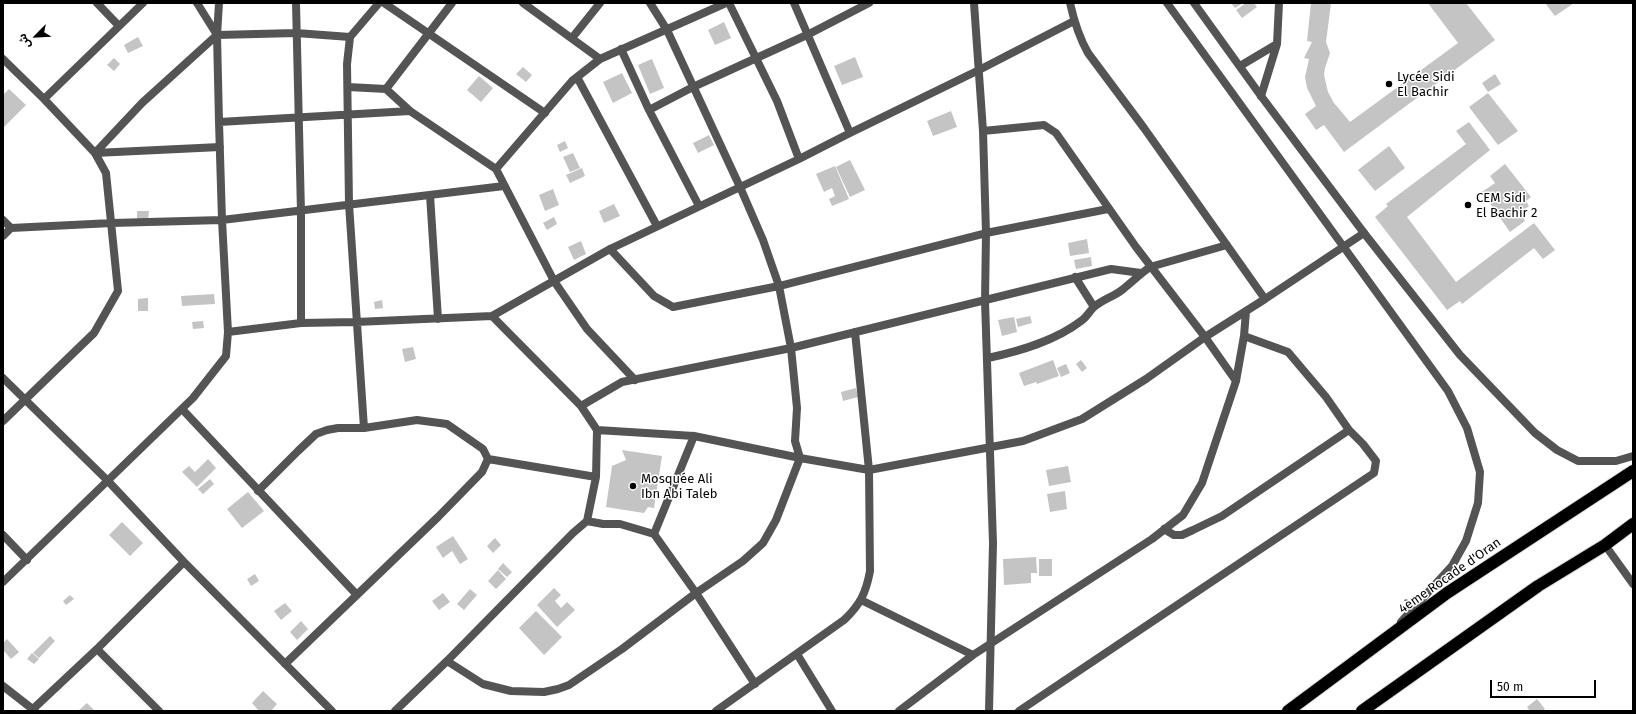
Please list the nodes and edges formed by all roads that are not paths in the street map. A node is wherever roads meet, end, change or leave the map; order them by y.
1 (97, 3) edge
2 (143, 3) edge
3 (197, 3) edge
4 (219, 3) edge
5 (296, 3) edge
6 (379, 3) edge
7 (384, 3) edge
8 (452, 3) edge
9 (523, 3) edge
10 (600, 3) edge
11 (650, 3) edge
12 (726, 3) edge
13 (729, 3) edge
14 (794, 3) edge
15 (869, 3) edge
16 (974, 3) edge
17 (1070, 3) edge
18 (1167, 3) edge
19 (1194, 3) edge
20 (1279, 3) edge
21 (1074, 21) junction
22 (119, 26) junction
23 (667, 30) junction
24 (296, 33) junction
25 (429, 33) junction
26 (809, 34) junction
27 (217, 35) junction
28 (350, 37) junction
29 (572, 38) junction
30 (1277, 44) junction
31 (621, 49) junction
32 (3, 59) edge
33 (600, 59) junction
34 (756, 59) junction
35 (1240, 66) junction
36 (979, 70) junction
37 (577, 77) junction
38 (348, 87) junction
39 (693, 88) junction
40 (386, 89) junction
41 (1261, 96) junction
42 (44, 99) junction
43 (649, 110) junction
44 (410, 111) junction
45 (545, 113) junction
46 (349, 116) junction
47 (298, 118) junction
48 (220, 122) junction
49 (983, 131) junction
50 (850, 133) junction
51 (220, 147) junction
52 (95, 153) junction
53 (799, 159) junction
54 (496, 169) junction
55 (504, 186) junction
56 (740, 187) junction
57 (430, 195) junction
58 (349, 204) junction
59 (699, 206) junction
60 (1108, 209) junction
61 (301, 212) junction
62 (3, 220) edge
63 (222, 220) junction
64 (112, 223) junction
65 (657, 226) junction
66 (11, 228) junction
67 (1364, 233) junction
68 (986, 234) junction
69 (3, 236) edge
70 (1227, 245) junction
71 (1343, 246) junction
72 (610, 249) junction
73 (1150, 267) junction
74 (1141, 273) junction
75 (1075, 277) junction
76 (554, 281) junction
77 (779, 286) junction
78 (1265, 299) junction
79 (985, 301) junction
80 (1094, 307) junction
81 (1246, 311) junction
82 (492, 316) junction
83 (438, 319) junction
84 (356, 322) junction
85 (301, 323) junction
86 (228, 332) junction
87 (855, 332) junction
88 (1244, 336) junction
89 (1205, 337) junction
90 (791, 348) junction
91 (988, 358) junction
92 (3, 378) edge
93 (635, 380) junction
94 (1236, 381) junction
95 (25, 400) junction
96 (581, 406) junction
97 (182, 409) junction
98 (3, 421) edge
99 (364, 428) junction
100 (597, 430) junction
101 (1349, 430) junction
102 (694, 436) junction
103 (990, 448) junction
104 (1633, 456) edge
105 (800, 458) junction
106 (488, 459) junction
107 (869, 470) junction
108 (1633, 471) edge
109 (596, 477) junction
110 (108, 481) junction
111 (258, 491) junction
112 (587, 521) junction
113 (1633, 524) edge
114 (1164, 529) junction
115 (654, 534) junction
116 (3, 535) edge
117 (1605, 545) junction
118 (27, 560) junction
119 (184, 562) junction
120 (3, 582) edge
121 (1633, 584) edge
122 (696, 593) junction
123 (357, 595) junction
124 (861, 600) junction
125 (1386, 638) junction
126 (989, 645) junction
127 (97, 649) junction
128 (797, 654) junction
129 (974, 655) junction
130 (447, 661) junction
131 (285, 664) junction
132 (755, 684) junction
133 (3, 686) edge
134 (34, 710) edge
135 (159, 711) edge
136 (332, 711) edge
137 (395, 711) edge
138 (716, 711) edge
139 (832, 711) edge
140 (899, 711) edge
141 (989, 711) edge
142 (1019, 711) edge
143 (1288, 711) edge
144 (1362, 711) edge

1 - 22 street
2 - 22 street
3 - 27 street
4 - 27 street
5 - 24 street
6 - 28 street
7 - 25 street
8 - 25 street
9 - 29 street
10 - 29 street
11 - 23 street
12 - 23 street
13 - 34 street
14 - 26 street
15 - 26 street
16 - 36 street
17 - 21 street
18 - 71 street
19 - 35 street
20 - 30 street
21 - 36 street
21 - 70 street
22 - 42 street
23 - 31 street
23 - 39 street
24 - 27 street
24 - 28 street
24 - 47 street
25 - 40 street
25 - 45 street
26 - 34 street
26 - 50 street
27 - 48 street
27 - 52 street
28 - 38 street
29 - 33 street
30 - 35 street
30 - 41 street
31 - 33 street
31 - 43 street
32 - 42 street
33 - 37 street
34 - 39 street
34 - 53 street
35 - 41 street
36 - 49 street
36 - 50 street
37 - 45 street
37 - 65 street
38 - 40 street
38 - 46 street
39 - 43 street
39 - 56 street
40 - 44 street
41 - 67 street
42 - 52 street
43 - 59 street
44 - 46 street
44 - 54 street
45 - 54 street
46 - 47 street
46 - 58 street
47 - 48 street
47 - 61 street
48 - 51 street
49 - 60 street
49 - 68 street
50 - 53 street
51 - 52 street
51 - 63 street
52 - 64 street
53 - 56 street
54 - 55 street
55 - 57 street
55 - 76 street
56 - 59 street
56 - 77 street
57 - 58 street
57 - 83 street
58 - 61 street
58 - 84 street
59 - 65 street
60 - 68 street
60 - 73 street
61 - 63 street
61 - 85 street
62 - 66 street
63 - 64 street
63 - 86 street
64 - 66 street
64 - 95 street
65 - 72 street
66 - 69 street
67 - 71 street
67 - 104 street
68 - 77 street
68 - 79 street
70 - 73 street
70 - 78 street
71 - 78 street
71 - 125 street
72 - 76 street
72 - 77 street
73 - 74 street
73 - 89 street
74 - 75 street
74 - 80 street
75 - 79 street
75 - 80 street
76 - 82 street
76 - 93 street
77 - 90 street
78 - 81 street
79 - 87 street
79 - 91 street
80 - 91 street
81 - 88 street
81 - 89 street
82 - 83 street
82 - 96 street
83 - 84 street
84 - 85 street
84 - 99 street
85 - 86 street
86 - 97 street
87 - 90 street
87 - 107 street
88 - 94 street
88 - 101 street
89 - 94 street
89 - 103 street
90 - 93 street
90 - 105 street
91 - 103 street
92 - 95 street
93 - 96 street
94 - 114 street
95 - 98 street
95 - 110 street
96 - 100 street
97 - 110 street
97 - 111 street
99 - 106 street
99 - 111 street
100 - 102 street
100 - 109 street
101 - 114 street
101 - 142 street
102 - 105 street
102 - 115 street
103 - 107 street
103 - 126 street
105 - 107 street
105 - 122 street
106 - 109 street
106 - 123 street
107 - 124 street
108 - 125 highway, 4ème Rocade d'Oran
109 - 112 street
110 - 118 street
110 - 119 street
111 - 123 street
112 - 115 street
112 - 130 street
113 - 117 highway
114 - 126 street
115 - 122 street
116 - 118 street
117 - 121 street
117 - 144 highway
118 - 120 street
119 - 127 street
119 - 131 street
122 - 130 street
122 - 132 street
123 - 131 street
124 - 128 street
124 - 129 street
125 - 143 highway, 4ème Rocade d'Oran
126 - 129 street
126 - 141 street
127 - 134 street
127 - 135 street
128 - 132 street
128 - 139 street
129 - 140 street
130 - 137 street
131 - 136 street
132 - 138 street
133 - 134 street

